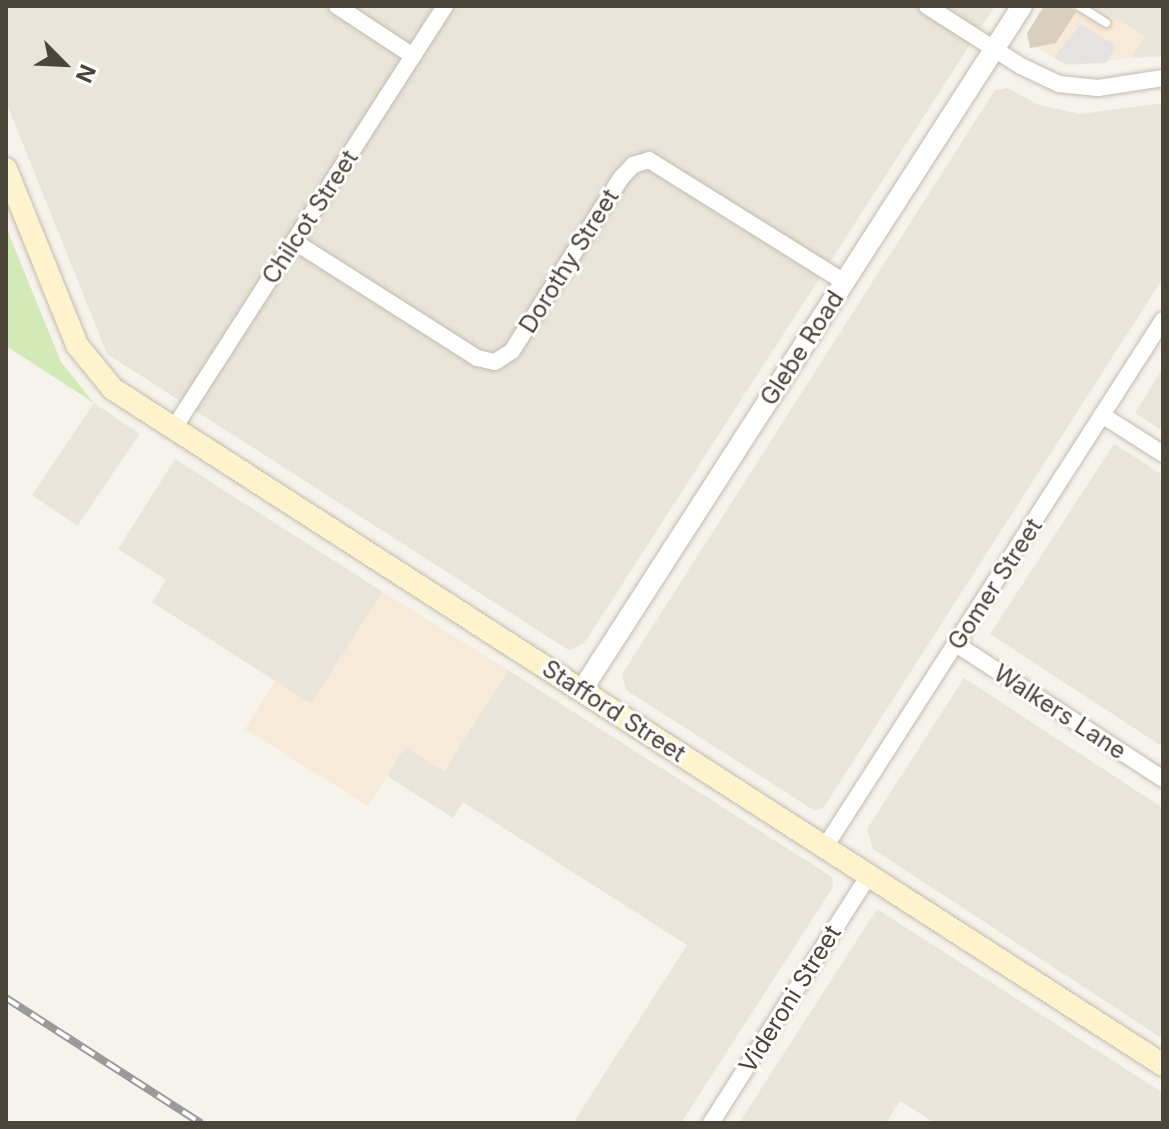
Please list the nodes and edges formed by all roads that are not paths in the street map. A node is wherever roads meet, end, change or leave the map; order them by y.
1 (337, 6) edge
2 (445, 6) edge
3 (927, 6) edge
4 (1022, 6) edge
5 (1079, 6) edge
6 (1106, 23) dead end
7 (994, 49) junction
8 (413, 56) junction
9 (1163, 78) edge
10 (6, 169) edge
11 (295, 242) junction
12 (844, 282) junction
13 (1163, 320) edge
14 (1102, 415) junction
15 (174, 428) junction
16 (1163, 454) edge
17 (956, 644) junction
18 (582, 690) junction
19 (1163, 779) edge
20 (825, 847) junction
21 (869, 875) junction
22 (1163, 1065) edge
23 (711, 1123) edge

1 - 8 street
2 - 8 street, Chilcot Street
3 - 7 street
4 - 7 street, Glebe Road
5 - 6 lane
7 - 9 street
7 - 12 street, Glebe Road
8 - 11 street, Chilcot Street
10 - 15 main road, Stafford Street
11 - 12 street, Dorothy Street
11 - 15 street, Chilcot Street
12 - 18 street, Glebe Road
13 - 14 street, Gomer Street
14 - 16 street
14 - 17 street, Gomer Street
15 - 18 main road, Stafford Street
17 - 19 street, Walkers Lane
17 - 20 street, Gomer Street
18 - 20 main road, Stafford Street
20 - 21 main road, Stafford Street
21 - 22 main road, Stafford Street
21 - 23 street, Videroni Street

